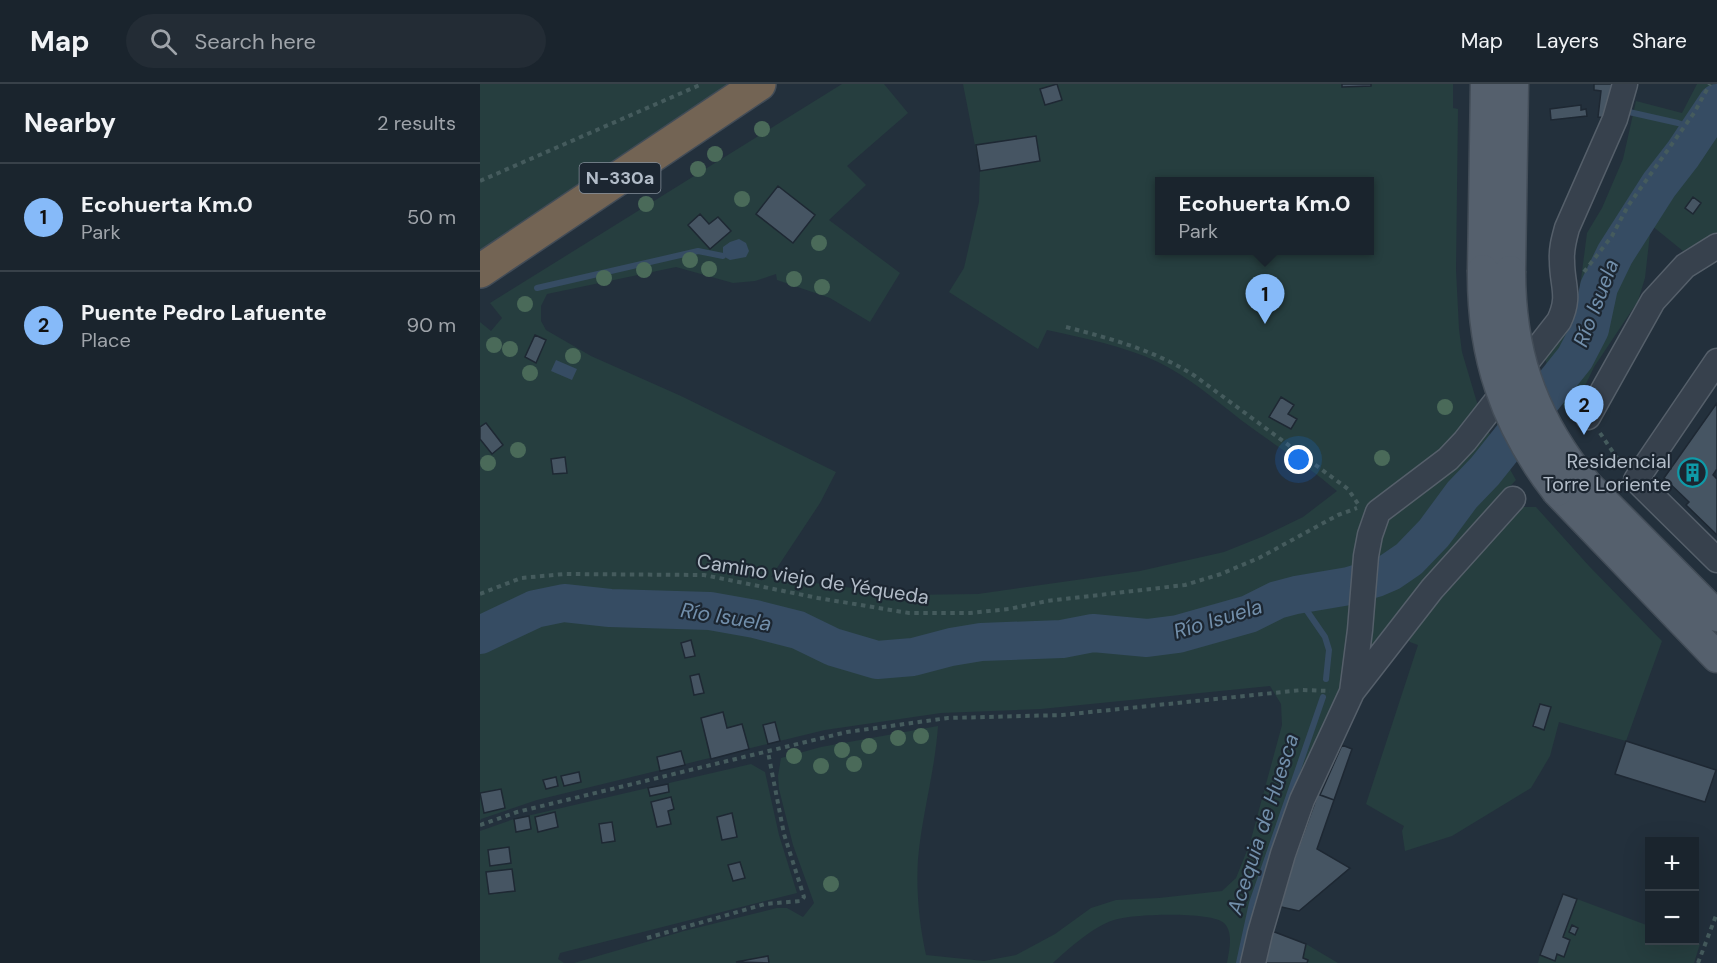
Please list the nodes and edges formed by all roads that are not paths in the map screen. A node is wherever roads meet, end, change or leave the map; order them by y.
1 (759, 84) edge
2 (1486, 84) edge
3 (1513, 84) edge
4 (1625, 84) edge
5 (1717, 246) edge
6 (1497, 270) junction
7 (480, 271) edge
8 (1717, 361) edge
9 (1588, 417) road end
10 (1567, 482) junction
11 (1513, 500) dead end
12 (1717, 560) edge
13 (1717, 616) edge
14 (1717, 657) edge
15 (1352, 692) junction
16 (1253, 963) edge

1 - 7 highway, N-330a
2 - 6 main road
3 - 6 main road
4 - 15 street
5 - 9 street
6 - 10 main road, bridge
8 - 12 street
10 - 13 main road
10 - 14 main road
11 - 15 street
15 - 16 street

